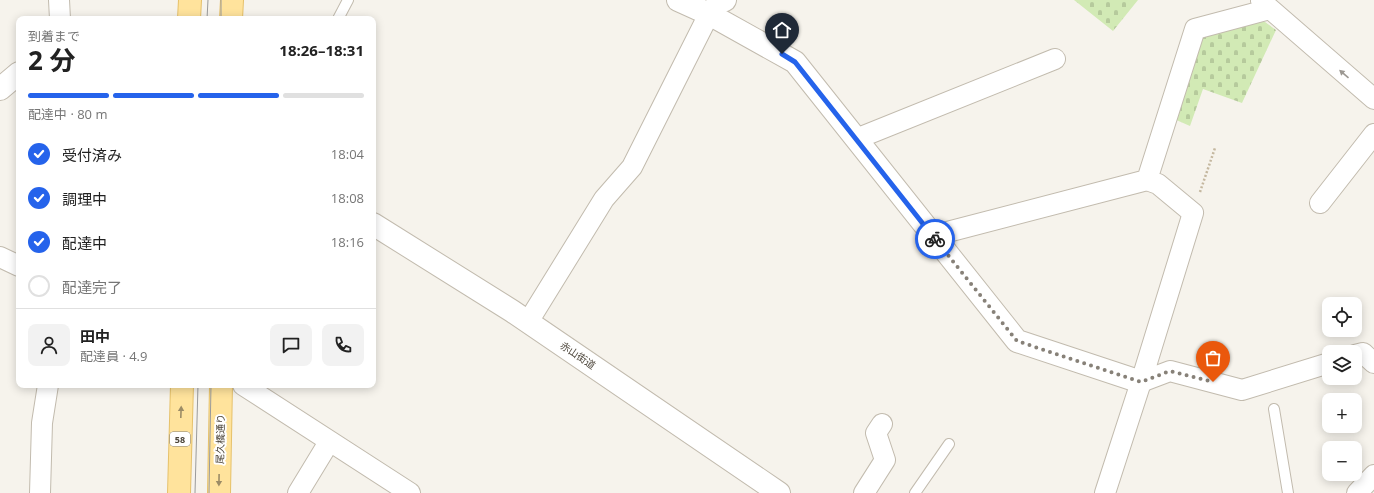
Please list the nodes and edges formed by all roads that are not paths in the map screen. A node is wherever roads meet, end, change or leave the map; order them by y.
1 (59, 0) edge
2 (190, 0) edge
3 (232, 0) edge
4 (348, 0) edge
5 (699, 4) edge
6 (1265, 4) edge
7 (60, 16) edge
8 (189, 16) edge
9 (231, 16) edge
10 (340, 16) edge
11 (1055, 59) dead end
12 (16, 76) edge
13 (0, 89) edge
14 (1374, 99) edge
15 (1374, 134) edge
16 (856, 139) junction
17 (1147, 180) junction
18 (1320, 203) dead end
19 (376, 226) edge
20 (932, 236) junction
21 (0, 257) edge
22 (16, 265) edge
23 (528, 322) junction
24 (1362, 353) edge
25 (1374, 362) edge
26 (1322, 365) edge
27 (1141, 382) junction
28 (48, 388) edge
29 (182, 388) edge
30 (221, 388) edge
31 (248, 388) edge
32 (1274, 409) dead end
33 (882, 424) dead end
34 (329, 442) junction
35 (949, 444) dead end
36 (1374, 475) edge
37 (776, 492) edge
38 (40, 493) edge
39 (179, 493) edge
40 (219, 493) edge
41 (298, 493) edge
42 (410, 493) edge
43 (864, 493) edge
44 (915, 493) edge
45 (1105, 493) edge
46 (1288, 493) edge
47 (1357, 493) edge

1 - 7 street
2 - 8 main road
3 - 9 main road
4 - 10 lane
5 - 16 street
5 - 23 street
14 -> 6 street
6 - 17 street
11 - 16 street
12 - 13 street
15 - 18 street
16 - 20 street
17 - 20 street
17 - 27 street
19 - 23 street, 赤山街道
20 - 27 street
21 - 22 street
23 - 37 street, 赤山街道
24 - 25 street
26 - 27 street
27 - 45 street
28 - 38 street
39 -> 29 main road, 58
30 -> 40 main road, 尾久橋通り
31 - 34 street
32 - 46 lane
33 - 43 street
34 - 41 street
34 - 42 street
35 - 44 lane
36 - 47 street

